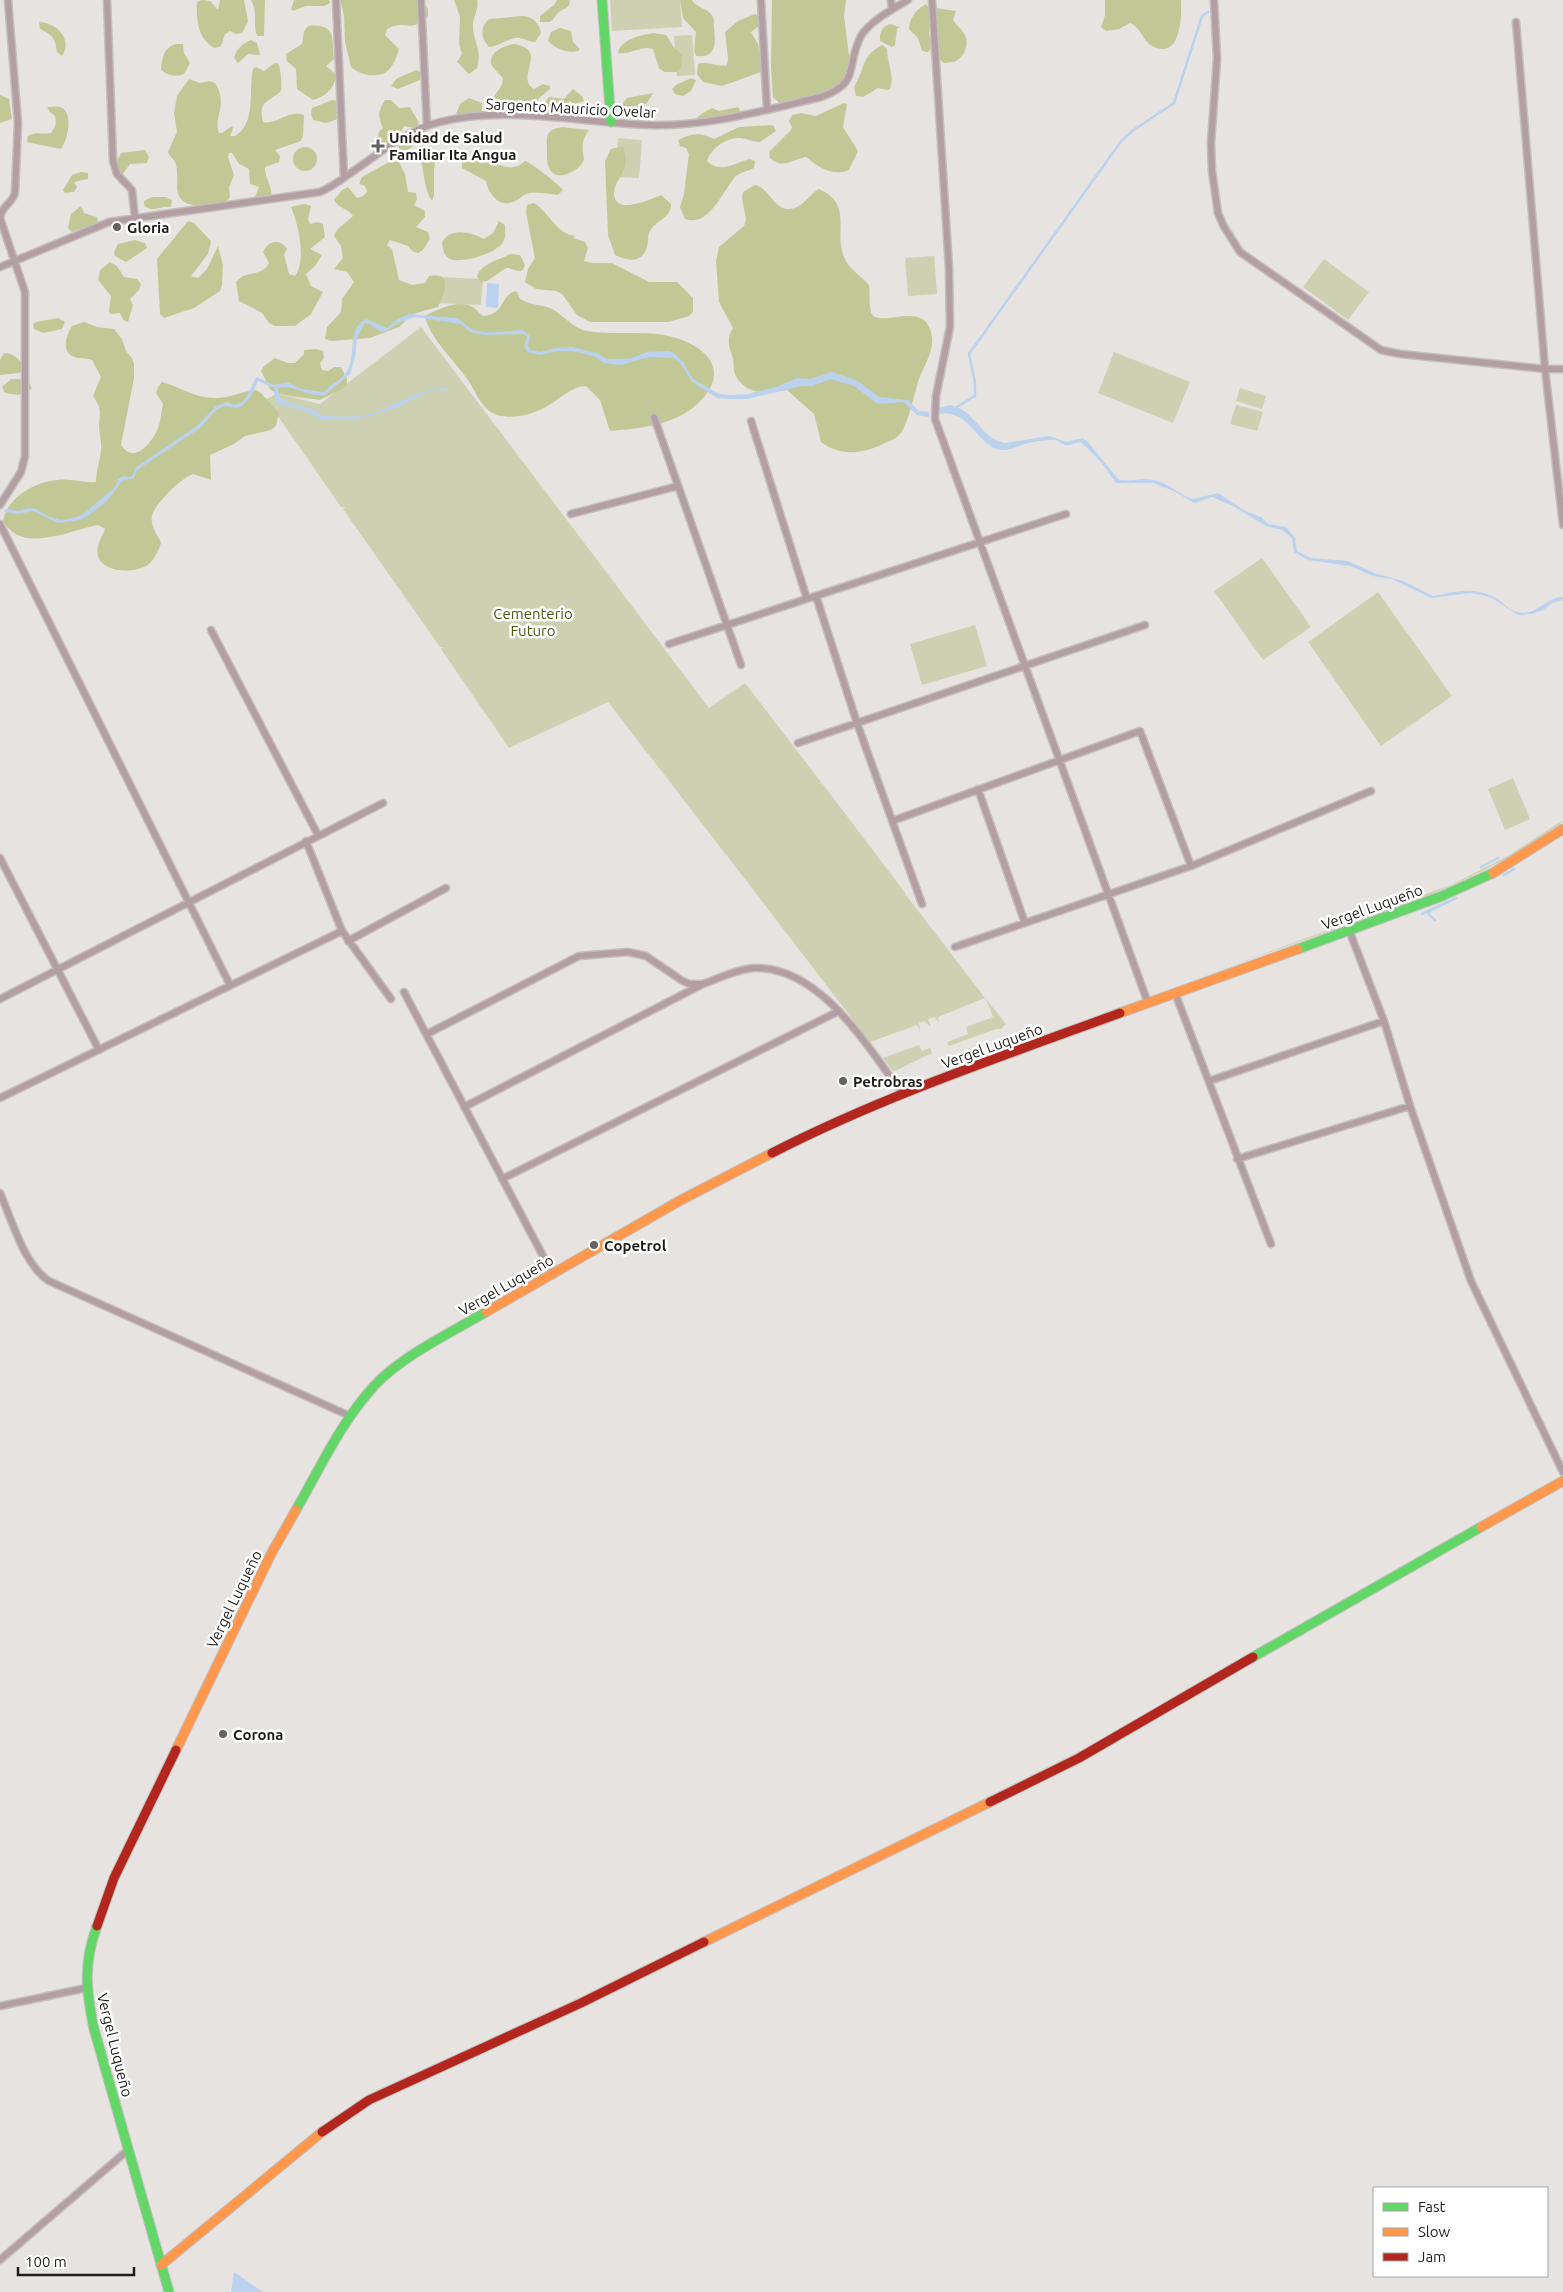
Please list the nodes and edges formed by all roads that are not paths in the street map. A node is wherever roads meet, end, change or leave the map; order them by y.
1 (8, 0) edge
2 (108, 0) edge
3 (336, 0) edge
4 (422, 0) edge
5 (602, 0) edge
6 (761, 0) edge
7 (891, 0) edge
8 (908, 0) edge
9 (932, 0) edge
10 (1214, 0) edge
11 (892, 10) junction
12 (1516, 22) dead end
13 (767, 110) junction
14 (611, 122) junction
15 (427, 126) junction
16 (344, 178) junction
17 (136, 219) junction
18 (16, 261) junction
19 (0, 268) edge
20 (1545, 369) junction
21 (1563, 369) edge
22 (654, 417) dead end
23 (751, 421) dead end
24 (678, 486) junction
25 (0, 505) edge
26 (571, 514) dead end
27 (1066, 514) dead end
28 (0, 524) edge
29 (1563, 525) edge
30 (979, 542) junction
31 (816, 596) junction
32 (807, 599) junction
33 (727, 625) junction
34 (1145, 625) dead end
35 (210, 630) dead end
36 (668, 644) dead end
37 (741, 665) dead end
38 (1025, 666) junction
39 (857, 723) junction
40 (798, 743) dead end
41 (1060, 760) junction
42 (978, 790) junction
43 (1370, 791) dead end
44 (383, 803) dead end
45 (892, 820) junction
46 (1563, 829) edge
47 (318, 835) junction
48 (306, 841) junction
49 (0, 858) edge
50 (1191, 866) junction
51 (446, 888) dead end
52 (1109, 894) junction
53 (189, 902) junction
54 (922, 904) dead end
55 (1025, 923) junction
56 (342, 931) junction
57 (1351, 936) junction
58 (348, 941) junction
59 (955, 948) dead end
60 (57, 969) junction
61 (230, 984) junction
62 (703, 984) junction
63 (404, 992) dead end
64 (1176, 993) junction
65 (0, 999) edge
66 (391, 999) dead end
67 (1148, 1003) junction
68 (839, 1010) junction
69 (1384, 1021) junction
70 (426, 1034) junction
71 (99, 1050) junction
72 (1209, 1081) junction
73 (903, 1094) junction
74 (0, 1098) edge
75 (1410, 1106) junction
76 (464, 1107) junction
77 (1237, 1158) junction
78 (502, 1179) junction
79 (0, 1193) edge
80 (1271, 1244) dead end
81 (553, 1275) junction
82 (350, 1416) junction
83 (1563, 1472) edge
84 (1563, 1481) edge
85 (86, 1988) junction
86 (0, 2006) edge
87 (128, 2150) junction
88 (0, 2260) edge
89 (161, 2265) junction
90 (169, 2292) edge

1 - 18 street
2 - 17 street
3 - 16 street
4 - 15 street
5 - 14 main road
6 - 13 street
7 - 11 street
8 - 11 street, Sargento Mauricio Ovelar
9 - 30 street
10 - 20 street
11 - 13 street, Sargento Mauricio Ovelar
12 - 20 street
13 - 14 street, Sargento Mauricio Ovelar
14 - 15 street, Sargento Mauricio Ovelar
15 - 16 street, Sargento Mauricio Ovelar
16 - 17 street, Sargento Mauricio Ovelar
17 - 18 street, Sargento Mauricio Ovelar
18 - 19 street, Sargento Mauricio Ovelar
18 - 25 street
20 - 21 street
20 - 29 street
22 - 24 street
23 - 32 street
24 - 26 street
24 - 33 street
27 - 30 street
28 - 53 street
30 - 31 street
30 - 38 street
31 - 32 street
31 - 39 street
32 - 33 street
33 - 36 street
33 - 37 street
34 - 38 street
35 - 47 street
38 - 39 street
38 - 41 street
39 - 40 street
39 - 45 street
41 - 42 street
41 - 50 street
41 - 52 street
42 - 45 street
42 - 55 street
43 - 50 street
44 - 47 street
45 - 54 street
46 - 57 main road, Vergel Luqueño
47 - 48 street
48 - 53 street
48 - 56 street
49 - 60 street
50 - 52 street
51 - 58 street
52 - 55 street
52 - 67 street
53 - 60 street
53 - 61 street
55 - 59 street
56 - 58 street
56 - 61 street
57 - 64 main road, Vergel Luqueño
57 - 69 street
58 - 66 street
60 - 65 street
60 - 71 street
61 - 71 street
62 - 68 street
62 - 70 street
62 - 76 street
63 - 70 street
64 - 67 main road, Vergel Luqueño
64 - 72 street
67 - 73 main road, Vergel Luqueño
68 - 73 street
68 - 78 street
69 - 72 street
69 - 75 street
70 - 76 street
71 - 74 street
72 - 77 street
73 - 81 main road, Vergel Luqueño
75 - 77 street
75 - 83 street
76 - 78 street
77 - 80 street
78 - 81 street
79 - 82 street
81 - 82 main road, Vergel Luqueño
82 - 85 main road, Vergel Luqueño
84 - 89 main road
85 - 86 street
85 - 87 main road, Vergel Luqueño
87 - 88 street
87 - 89 main road, Vergel Luqueño
89 - 90 main road, Vergel Luqueño

